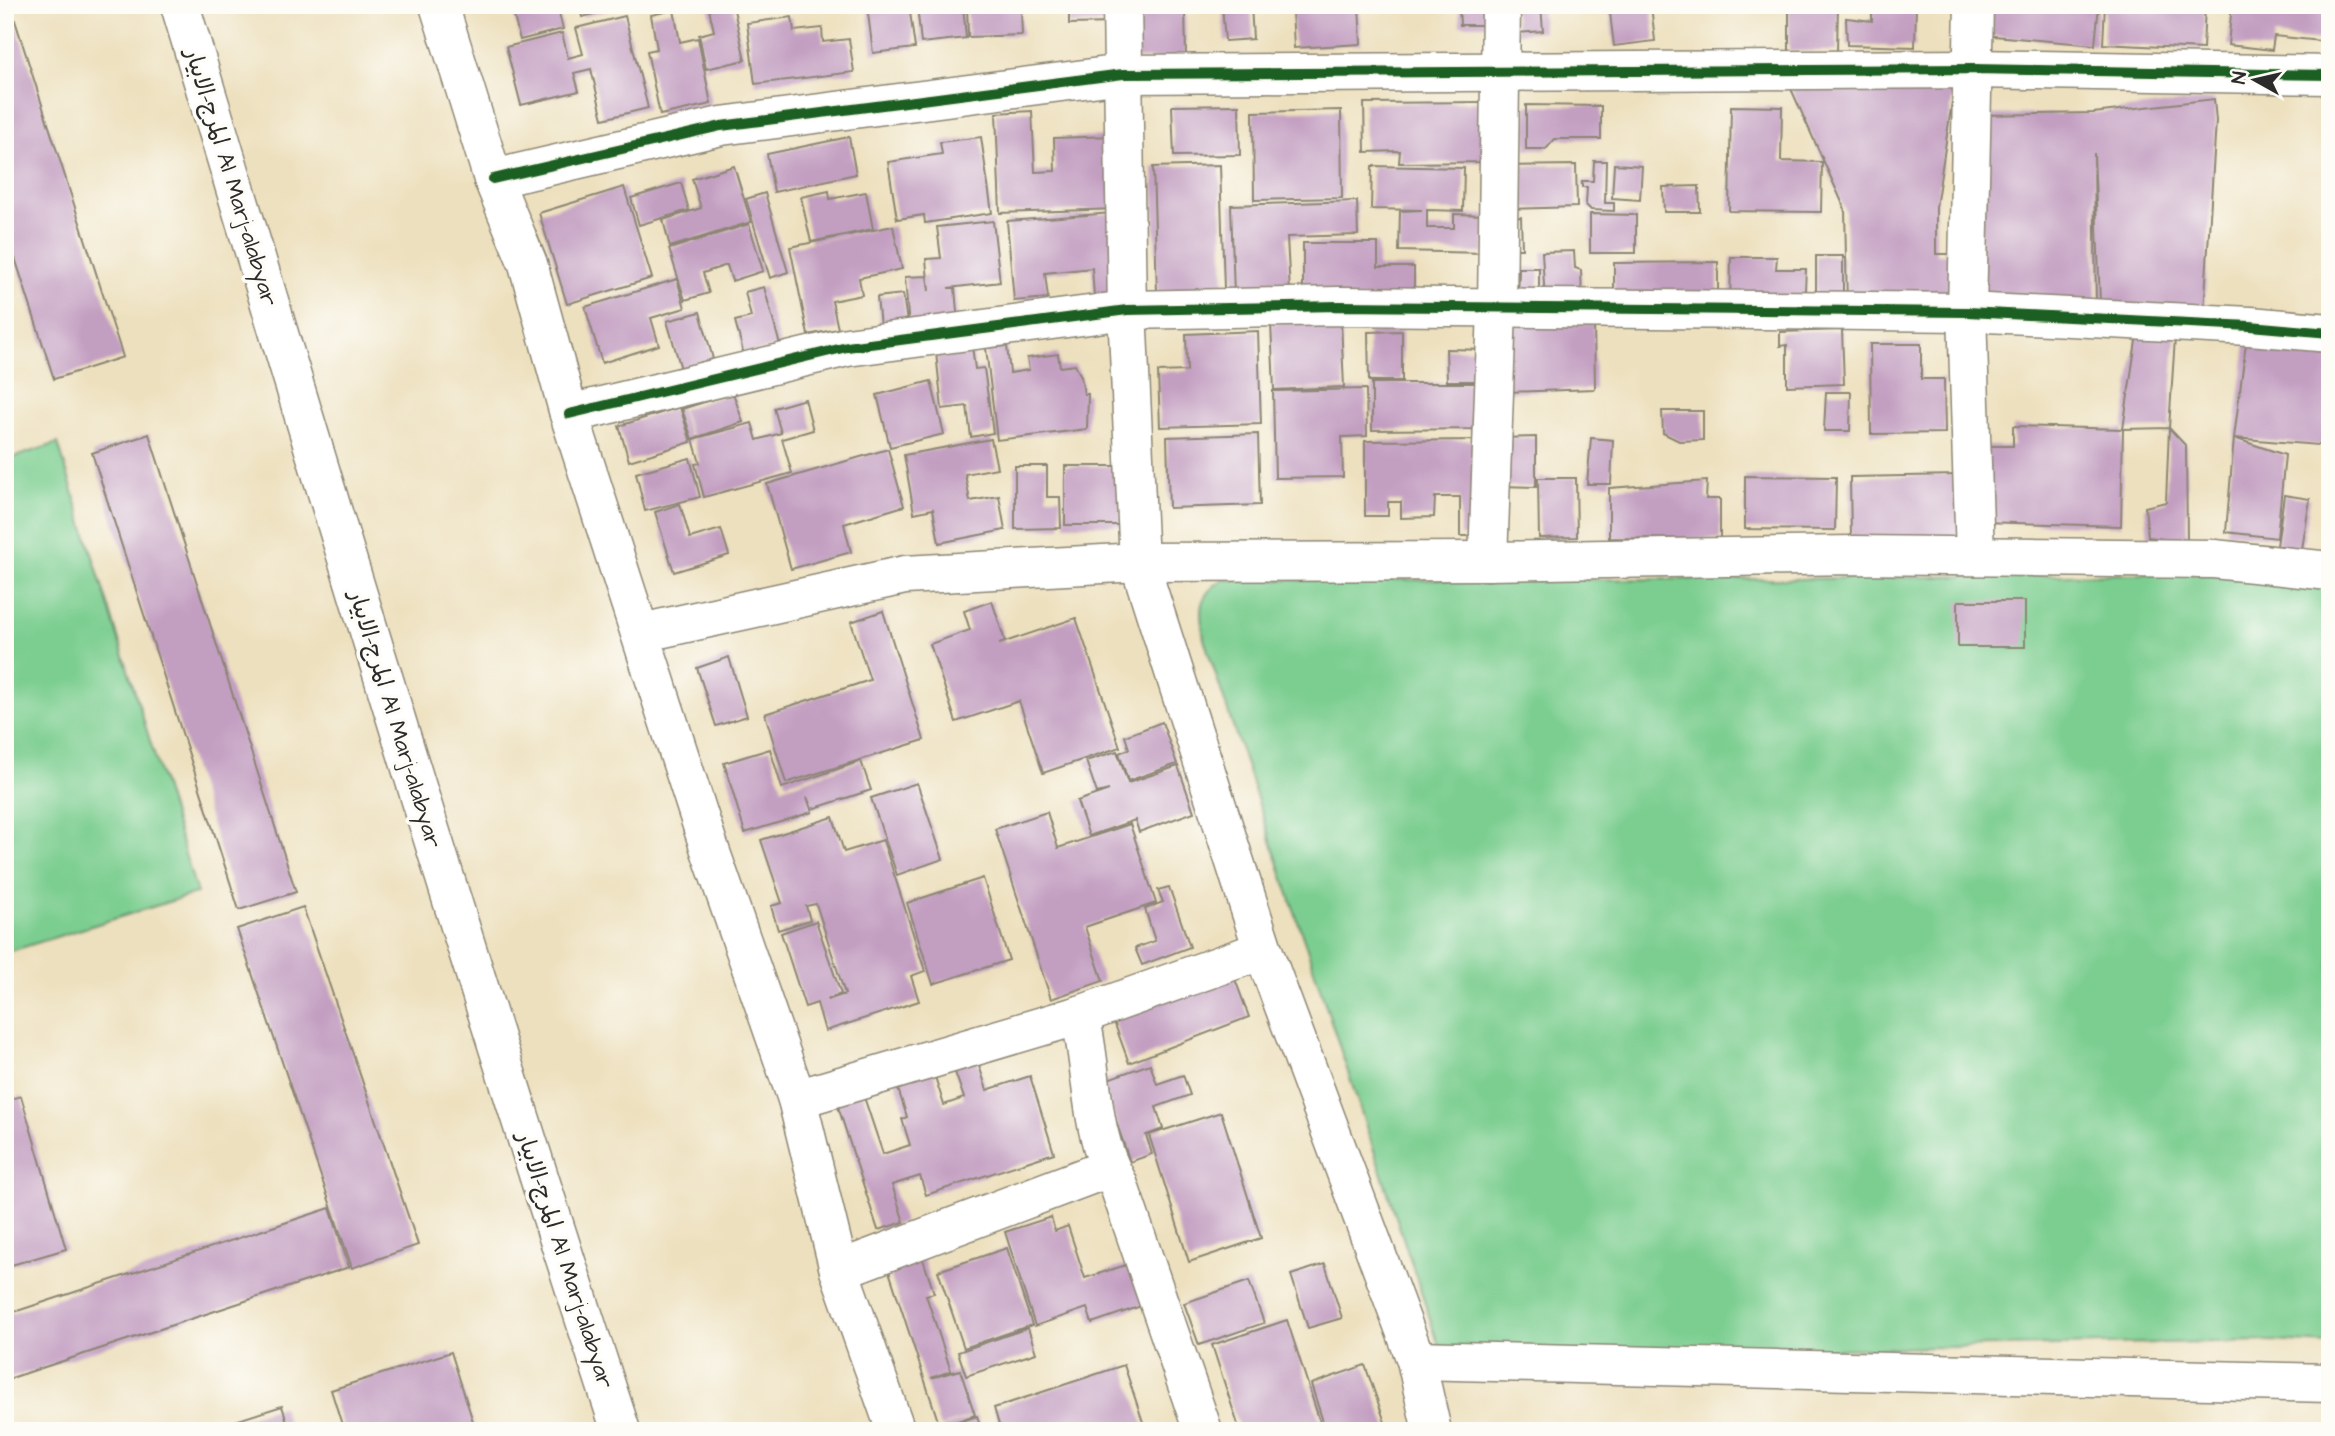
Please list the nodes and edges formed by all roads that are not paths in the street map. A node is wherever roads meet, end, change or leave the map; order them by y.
1 (180, 5) edge
2 (439, 5) edge
3 (1122, 5) edge
4 (1502, 5) edge
5 (1974, 5) edge
6 (1973, 69) junction
7 (1502, 73) junction
8 (1123, 74) junction
9 (2330, 75) edge
10 (494, 178) junction
11 (1497, 308) junction
12 (1127, 310) junction
13 (1967, 312) junction
14 (2330, 333) edge
15 (569, 415) junction
16 (1975, 556) junction
17 (1488, 561) junction
18 (1139, 562) junction
19 (2330, 571) edge
20 (641, 633) junction
21 (1263, 950) junction
22 (1080, 1015) junction
23 (797, 1099) junction
24 (1109, 1168) junction
25 (839, 1270) junction
26 (1416, 1360) junction
27 (2330, 1383) edge
28 (621, 1431) edge
29 (896, 1431) edge
30 (1203, 1431) edge
31 (1432, 1431) edge

1 - 28 street, المرج-الابيار Al Marj-alabyar
2 - 10 street
3 - 8 street
4 - 7 street
5 - 6 street
6 - 7 street
6 - 9 street
6 - 13 street
7 - 8 street
7 - 11 street
8 - 10 street
8 - 12 street
10 - 15 street
11 - 12 street
11 - 13 street
11 - 17 street
12 - 15 street
12 - 18 street
13 - 14 street
13 - 16 street
15 - 20 street
16 - 17 street
16 - 19 street
17 - 18 street
18 - 20 street
18 - 21 street
20 - 23 street
21 - 22 street
21 - 26 street
22 - 23 street
22 - 24 street
23 - 25 street
24 - 25 street
24 - 30 street
25 - 29 street
26 - 27 street
26 - 31 street

